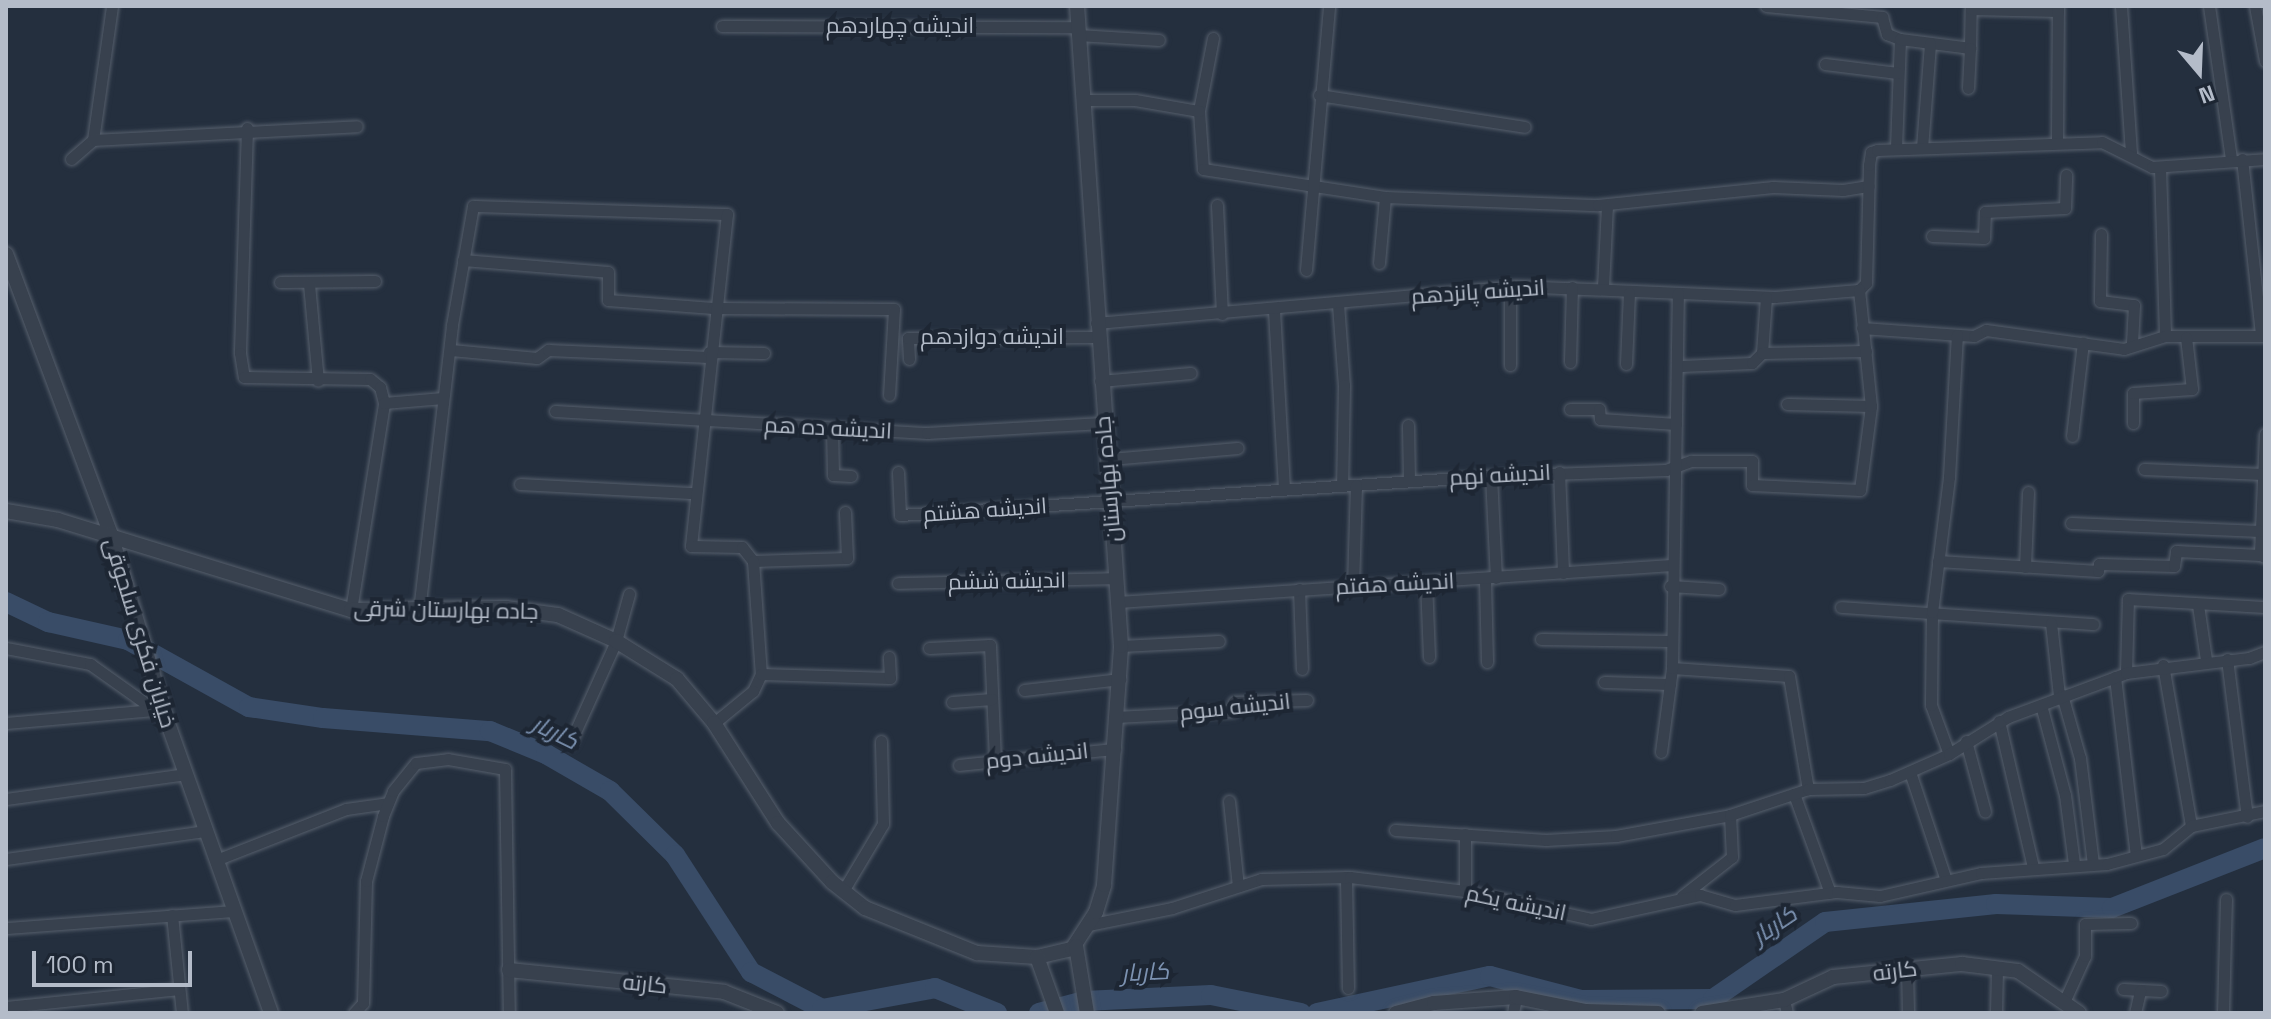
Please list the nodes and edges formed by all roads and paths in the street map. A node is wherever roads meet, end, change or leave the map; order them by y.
1 (112, 6) edge
2 (1077, 6) edge
3 (1329, 6) edge
4 (1766, 6) edge
5 (2121, 6) edge
6 (2209, 6) edge
7 (2255, 6) edge
8 (1795, 7) edge
9 (2058, 8) edge
10 (722, 26) dead end
11 (1078, 31) junction
12 (1213, 38) dead end
13 (1900, 39) junction
14 (1159, 40) dead end
15 (1930, 43) junction
16 (1970, 48) junction
17 (2265, 61) edge
18 (1825, 64) dead end
19 (1897, 73) junction
20 (1968, 88) dead end
21 (1319, 95) junction
22 (1082, 100) junction
23 (1199, 111) junction
24 (357, 126) dead end
25 (1525, 127) dead end
26 (247, 128) junction
27 (93, 140) junction
28 (2057, 142) junction
29 (1896, 148) junction
30 (1922, 148) junction
31 (2131, 153) junction
32 (71, 159) dead end
33 (2237, 159) junction
34 (2265, 159) edge
35 (2160, 167) junction
36 (2066, 175) dead end
37 (1869, 186) junction
38 (1315, 187) junction
39 (1385, 197) junction
40 (1217, 205) dead end
41 (1607, 205) junction
42 (2101, 234) dead end
43 (1932, 236) dead end
44 (6, 254) edge
45 (463, 260) junction
46 (2259, 261) edge
47 (1379, 263) dead end
48 (1306, 270) dead end
49 (375, 281) dead end
50 (280, 282) dead end
51 (309, 284) junction
52 (1510, 286) junction
53 (1572, 287) junction
54 (1603, 287) junction
55 (1859, 290) junction
56 (1629, 293) junction
57 (1678, 293) junction
58 (1766, 297) junction
59 (1338, 304) junction
60 (713, 308) junction
61 (1274, 310) junction
62 (1222, 314) junction
63 (1862, 328) junction
64 (1097, 330) junction
65 (1957, 335) junction
66 (2165, 336) junction
67 (2263, 336) edge
68 (2186, 337) junction
69 (2083, 343) junction
70 (2132, 343) junction
71 (451, 350) junction
72 (1866, 351) junction
73 (764, 353) dead end
74 (1762, 353) junction
75 (709, 354) junction
76 (909, 359) dead end
77 (1570, 362) dead end
78 (1626, 364) dead end
79 (1510, 365) dead end
80 (1681, 366) junction
81 (1191, 373) dead end
82 (318, 381) junction
83 (1100, 381) junction
84 (889, 395) dead end
85 (443, 398) junction
86 (384, 403) junction
87 (1787, 404) dead end
88 (1871, 406) junction
89 (1570, 409) dead end
90 (555, 411) dead end
91 (702, 419) junction
92 (1102, 423) junction
93 (2133, 423) dead end
94 (1676, 424) junction
95 (1408, 425) dead end
96 (832, 428) junction
97 (2265, 434) edge
98 (2072, 436) dead end
99 (1238, 448) dead end
100 (1110, 459) junction
101 (1675, 469) junction
102 (2144, 469) dead end
103 (898, 472) dead end
104 (1559, 472) junction
105 (2263, 474) edge
106 (851, 476) dead end
107 (1491, 476) junction
108 (1409, 481) junction
109 (520, 484) dead end
110 (1342, 485) junction
111 (1356, 485) junction
112 (1284, 489) junction
113 (2028, 492) dead end
114 (694, 493) junction
115 (1113, 502) junction
116 (6, 511) edge
117 (845, 512) dead end
118 (2071, 523) dead end
119 (2260, 531) junction
120 (111, 535) junction
121 (2262, 556) edge
122 (753, 561) junction
123 (1938, 561) junction
124 (1672, 565) junction
125 (2025, 567) junction
126 (1563, 573) junction
127 (1116, 578) junction
128 (1490, 579) junction
129 (1426, 582) junction
130 (898, 583) dead end
131 (1353, 586) junction
132 (1670, 586) junction
133 (1299, 589) junction
134 (1719, 589) dead end
135 (629, 594) dead end
136 (1118, 602) junction
137 (2198, 605) junction
138 (2264, 606) edge
139 (1841, 607) dead end
140 (351, 610) junction
141 (419, 611) junction
142 (1932, 612) junction
143 (2051, 623) junction
144 (2093, 624) dead end
145 (1541, 639) dead end
146 (616, 641) junction
147 (1219, 641) dead end
148 (1670, 641) junction
149 (1121, 646) junction
150 (6, 648) edge
151 (929, 648) dead end
152 (2265, 652) edge
153 (889, 657) dead end
154 (1429, 657) dead end
155 (2227, 659) junction
156 (2206, 660) junction
157 (1487, 662) dead end
158 (2163, 665) junction
159 (1672, 668) junction
160 (1302, 669) dead end
161 (761, 674) junction
162 (2121, 675) junction
163 (1120, 679) junction
164 (1604, 682) dead end
165 (1670, 684) junction
166 (1024, 690) dead end
167 (2061, 696) junction
168 (992, 699) junction
169 (1307, 700) dead end
170 (952, 702) dead end
171 (2041, 705) junction
172 (161, 714) junction
173 (1115, 717) junction
174 (1999, 721) junction
175 (6, 723) edge
176 (714, 723) junction
177 (881, 741) dead end
178 (1966, 741) junction
179 (570, 743) dead end
180 (1115, 749) junction
181 (1661, 752) dead end
182 (1949, 754) junction
183 (995, 759) junction
184 (959, 765) dead end
185 (1910, 772) junction
186 (186, 774) junction
187 (1808, 789) junction
188 (1794, 794) junction
189 (6, 799) edge
190 (1229, 801) dead end
191 (388, 803) junction
192 (2265, 811) edge
193 (1985, 812) dead end
194 (1730, 815) junction
195 (2247, 817) junction
196 (2191, 826) junction
197 (1395, 830) dead end
198 (206, 831) junction
199 (1465, 834) junction
200 (2136, 855) junction
201 (6, 859) edge
202 (216, 860) junction
203 (2074, 863) junction
204 (2093, 864) junction
205 (2033, 867) junction
206 (1346, 877) junction
207 (1946, 880) junction
208 (1238, 886) junction
209 (843, 891) junction
210 (1465, 891) junction
211 (1830, 893) junction
212 (1681, 897) junction
213 (2226, 899) dead end
214 (234, 911) junction
215 (172, 915) junction
216 (2131, 923) dead end
217 (1088, 925) junction
218 (6, 928) edge
219 (1076, 946) junction
220 (1044, 956) junction
221 (1997, 968) junction
222 (1907, 969) junction
223 (509, 970) junction
224 (1348, 988) dead end
225 (179, 989) junction
226 (2123, 989) dead end
227 (2140, 991) junction
228 (2161, 991) dead end
229 (1516, 997) junction
230 (2064, 1002) junction
231 (1786, 1006) edge
232 (6, 1007) edge
233 (1434, 1008) edge
234 (182, 1013) edge
235 (271, 1013) edge
236 (354, 1013) edge
237 (509, 1013) edge
238 (776, 1013) edge
239 (1057, 1013) edge
240 (1087, 1013) edge
241 (1396, 1013) edge
242 (1513, 1013) edge
243 (1630, 1013) edge
244 (1658, 1013) edge
245 (1702, 1013) edge
246 (1908, 1013) edge
247 (1996, 1013) edge
248 (2079, 1013) edge
249 (2135, 1013) edge
250 (2223, 1013) edge

1 - 27 street
2 - 11 street, جاده بهارستان
3 - 21 street
4 - 8 street
5 - 31 street
6 - 33 street
7 - 17 street
8 - 13 street
9 - 16 street
9 - 28 street
10 - 11 street, اندیشه چهاردهم
11 - 14 street, اندیشه چهاردهم
11 - 22 street, جاده بهارستان
12 - 23 street
13 - 15 street
13 - 19 street
15 - 16 street
15 - 30 street
16 - 20 street
18 - 19 street
19 - 29 street
21 - 25 street
21 - 38 street
22 - 23 street
22 - 64 street, جاده بهارستان
23 - 38 street
24 - 26 street
26 - 27 street
26 - 82 street
27 - 32 street
28 - 30 street
28 - 31 street
29 - 30 street
29 - 37 street
31 - 35 street
33 - 34 street
33 - 35 street
33 - 46 street
35 - 66 street
36 - 43 street
37 - 41 street
37 - 55 street
38 - 39 street
38 - 48 street
39 - 41 street
39 - 47 street
40 - 62 street
41 - 54 street
42 - 70 street
44 - 120 street, خیابان فکری سلجوقی
45 - 60 street
45 - 60 street
45 - 71 street
46 - 67 street
49 - 51 street
50 - 51 street
51 - 82 street
52 - 53 street, اندیشه پانزدهم
52 - 59 street, اندیشه پانزدهم
52 - 79 street
53 - 54 street, اندیشه پانزدهم
53 - 77 street
54 - 56 street, اندیشه پانزدهم
55 - 58 street, اندیشه پانزدهم
55 - 63 street
56 - 57 street, اندیشه پانزدهم
56 - 78 street
57 - 58 street, اندیشه پانزدهم
57 - 80 street
58 - 74 street
59 - 61 street, اندیشه پانزدهم
59 - 110 street
60 - 75 street
60 - 84 street
61 - 62 street, اندیشه پانزدهم
61 - 112 street
62 - 64 street, اندیشه پانزدهم
63 - 65 street
63 - 72 street
64 - 76 street, اندیشه دوازدهم
64 - 83 street, جاده بهارستان
65 - 69 street
65 - 123 street
66 - 68 street
66 - 70 street
67 - 68 street
68 - 93 street
69 - 70 street
69 - 98 street
71 - 75 street
71 - 85 street
72 - 74 street
72 - 88 street
73 - 75 street
74 - 80 street
75 - 91 street
80 - 94 street
81 - 83 street
82 - 86 street
83 - 92 street, جاده بهارستان
85 - 86 street
85 - 141 street
86 - 140 street
87 - 88 street
88 - 101 street, اندیشه نهم
89 - 94 street
90 - 91 street, اندیشه ده هم
91 - 96 street, اندیشه ده هم
91 - 114 street
92 - 96 street, اندیشه ده هم
92 - 100 street, جاده بهارستان
94 - 101 street
95 - 108 street
96 - 106 street
97 - 105 street
99 - 100 street
100 - 115 street, جاده بهارستان
101 - 104 street, اندیشه نهم
101 - 124 street
102 - 105 street
103 - 115 street, اندیشه هشتم
104 - 107 street, اندیشه نهم
104 - 126 street
105 - 119 street
107 - 108 street, اندیشه نهم
107 - 128 street
108 - 111 street, اندیشه نهم
109 - 114 street
110 - 111 street, اندیشه نهم
110 - 112 street, اندیشه نهم
111 - 131 street
112 - 115 street, اندیشه نهم
113 - 125 street
114 - 122 street
115 - 127 street, جاده بهارستان
116 - 120 street, جاده بهارستان شرقی
117 - 122 street
118 - 119 street
119 - 121 street
120 - 140 street, جاده بهارستان شرقی
120 - 172 street, خیابان فکری سلجوقی
121 - 125 street
122 - 161 street
123 - 125 street
123 - 142 street
124 - 126 street, اندیشه هفتم
124 - 132 street
126 - 128 street, اندیشه هفتم
127 - 130 street, اندیشه ششم
127 - 136 street, جاده بهارستان
128 - 129 street, اندیشه هفتم
128 - 157 street
129 - 131 street, اندیشه هفتم
129 - 154 street
131 - 133 street, اندیشه هفتم
132 - 134 street
132 - 148 street
133 - 136 street, اندیشه هفتم
133 - 160 street
135 - 146 street
136 - 149 street, جاده بهارستان
137 - 138 street
137 - 156 street
137 - 162 street
139 - 142 street
140 - 141 street, جاده بهارستان شرقی
141 - 146 street, جاده بهارستان شرقی
142 - 143 street
142 - 182 street
143 - 144 street
143 - 167 street
145 - 148 street
146 - 176 street, جاده بهارستان شرقی
146 - 179 street
147 - 149 street
148 - 159 street
149 - 163 street, جاده بهارستان
150 - 172 street
151 - 168 street
152 - 155 street
153 - 161 street
155 - 156 street
155 - 195 street
156 - 158 street
158 - 162 street
158 - 196 street
159 - 165 street
159 - 187 street
161 - 176 street
162 - 167 street
162 - 200 street
163 - 166 street
163 - 173 street, جاده بهارستان
164 - 165 street
165 - 181 street
167 - 171 street
167 - 204 street
168 - 170 street
168 - 183 street
169 - 173 street, اندیشه سوم
171 - 174 street
171 - 203 street
172 - 175 street
172 - 186 street, خیابان فکری سلجوقی
173 - 180 street, جاده بهارستان
174 - 178 street
174 - 205 street
176 - 209 street, جاده بهارستان شرقی
177 - 209 street
178 - 182 street
178 - 193 street
180 - 183 street, اندیشه دوم
180 - 217 street, جاده بهارستان
182 - 185 street
183 - 184 street, اندیشه دوم
185 - 187 street
185 - 207 street
186 - 189 street
186 - 198 street, خیابان فکری سلجوقی
187 - 188 street
188 - 194 street
188 - 211 street
190 - 208 street
191 - 202 street
191 - 223 street
191 - 236 street
192 - 195 street, اندیشه یکم
194 - 199 street
194 - 212 street
195 - 196 street, اندیشه یکم
196 - 200 street, اندیشه یکم
197 - 199 street
198 - 201 street
198 - 202 street, خیابان فکری سلجوقی
199 - 210 street
200 - 204 street, اندیشه یکم
202 - 214 street, خیابان فکری سلجوقی
203 - 204 street, اندیشه یکم
203 - 205 street, اندیشه یکم
205 - 207 street, اندیشه یکم
206 - 208 street, اندیشه یکم
206 - 210 street, اندیشه یکم
206 - 224 street
207 - 211 street, اندیشه یکم
208 - 217 street, اندیشه یکم
209 - 220 street, جاده بهارستان شرقی
210 - 212 street, اندیشه یکم
211 - 212 street, اندیشه یکم
213 - 250 street
214 - 215 street
214 - 235 street, خیابان فکری سلجوقی
215 - 218 street
215 - 225 street
216 - 230 street
217 - 219 street, جاده بهارستان
219 - 220 street
219 - 240 street
220 - 239 street
221 - 222 street, کارته
221 - 230 street, کارته
221 - 247 street
222 - 231 street, کارته
222 - 246 street
223 - 237 street
223 - 238 street, کارته
225 - 232 street
225 - 234 street
226 - 227 street
227 - 228 street
227 - 249 street
229 - 233 street
229 - 242 street
229 - 243 street
230 - 248 street, کارته
231 - 245 street, کارته
233 - 241 street
243 - 244 street

